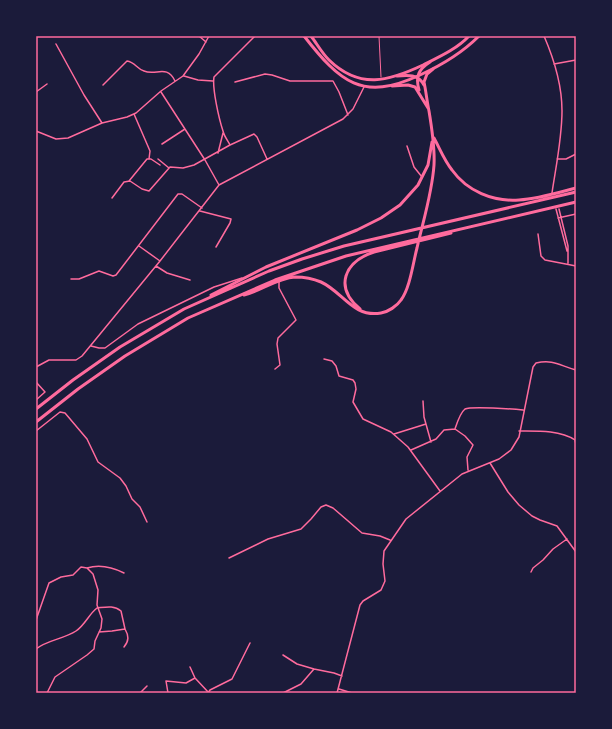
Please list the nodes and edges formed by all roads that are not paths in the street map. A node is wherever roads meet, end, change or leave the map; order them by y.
1 (199, 36) edge
2 (209, 36) edge
3 (255, 36) edge
4 (304, 36) edge
5 (311, 36) edge
6 (380, 36) edge
7 (469, 36) edge
8 (479, 36) edge
9 (544, 36) edge
10 (206, 42) junction
11 (56, 44) dead end
12 (576, 60) edge
13 (430, 62) junction
14 (554, 64) junction
15 (433, 69) junction
16 (183, 76) junction
17 (397, 76) junction
18 (417, 77) junction
19 (365, 80) junction
20 (381, 80) junction
21 (175, 81) junction
22 (213, 81) junction
23 (235, 82) dead end
24 (47, 84) dead end
25 (103, 85) dead end
26 (364, 86) junction
27 (392, 86) junction
28 (426, 90) junction
29 (161, 91) junction
30 (36, 92) edge
31 (420, 93) junction
32 (429, 110) junction
33 (134, 114) junction
34 (348, 115) junction
35 (102, 123) junction
36 (185, 129) junction
37 (36, 131) edge
38 (223, 132) junction
39 (434, 136) junction
40 (162, 144) dead end
41 (230, 145) junction
42 (407, 146) dead end
43 (218, 153) junction
44 (576, 154) edge
45 (150, 158) junction
46 (158, 159) dead end
47 (267, 159) junction
48 (557, 159) junction
49 (205, 160) junction
50 (160, 165) dead end
51 (170, 168) junction
52 (422, 177) junction
53 (129, 181) junction
54 (219, 186) junction
55 (553, 186) junction
56 (576, 188) edge
57 (555, 192) dead end
58 (576, 192) edge
59 (552, 193) dead end
60 (112, 198) dead end
61 (576, 202) edge
62 (202, 208) junction
63 (559, 208) dead end
64 (556, 209) dead end
65 (199, 211) junction
66 (576, 214) edge
67 (562, 217) junction
68 (558, 218) junction
69 (481, 224) junction
70 (538, 234) dead end
71 (139, 246) junction
72 (216, 248) dead end
73 (567, 251) junction
74 (160, 261) junction
75 (568, 264) junction
76 (156, 266) junction
77 (576, 266) edge
78 (246, 277) junction
79 (71, 279) dead end
80 (190, 280) dead end
81 (279, 282) junction
82 (232, 298) junction
83 (184, 309) junction
84 (363, 312) junction
85 (92, 346) junction
86 (324, 359) dead end
87 (36, 367) edge
88 (275, 369) dead end
89 (576, 370) edge
90 (36, 382) edge
91 (45, 392) junction
92 (47, 394) dead end
93 (36, 400) edge
94 (423, 401) dead end
95 (36, 409) edge
96 (59, 409) dead end
97 (523, 410) junction
98 (62, 412) junction
99 (36, 422) edge
100 (426, 424) junction
101 (455, 429) junction
102 (36, 431) edge
103 (519, 432) junction
104 (394, 434) junction
105 (431, 442) junction
106 (576, 444) edge
107 (411, 450) junction
108 (490, 463) junction
109 (468, 470) junction
110 (440, 491) junction
111 (147, 522) dead end
112 (567, 539) junction
113 (390, 540) junction
114 (576, 552) edge
115 (229, 558) dead end
116 (88, 568) junction
117 (532, 572) dead end
118 (124, 573) dead end
119 (97, 608) junction
120 (36, 620) edge
121 (125, 629) junction
122 (99, 632) junction
123 (250, 643) dead end
124 (124, 647) dead end
125 (36, 649) edge
126 (282, 655) dead end
127 (190, 667) dead end
128 (314, 669) junction
129 (342, 676) junction
130 (195, 678) junction
131 (147, 686) dead end
132 (339, 689) junction
133 (48, 693) edge
134 (140, 693) edge
135 (168, 693) edge
136 (209, 693) edge
137 (283, 693) edge
138 (337, 693) edge
139 (352, 693) edge

1 - 10 street
2 - 10 street
3 - 22 street
4 - 26 highway
5 - 19 highway
6 - 20 lane
7 - 13 highway
8 - 15 highway
9 - 14 street
10 - 16 street
11 - 35 street
12 - 14 street
13 - 17 highway
13 - 18 highway
14 - 48 street
15 - 18 highway
15 - 28 highway
16 - 21 street
16 - 22 street
17 - 18 highway
17 - 20 highway
18 - 27 highway
18 - 28 highway
18 - 31 highway
19 - 20 highway
19 - 26 highway
21 - 25 street
21 - 29 street
22 - 38 street
23 - 34 street
24 - 30 street
26 - 27 highway
26 - 34 street
27 - 31 highway
28 - 32 highway
29 - 33 street
29 - 36 street
31 - 32 highway
32 - 39 highway
33 - 35 street
33 - 45 street
34 - 47 street
35 - 37 street
36 - 40 street
36 - 49 street
38 - 41 street
38 - 43 street
39 - 52 highway
39 - 56 highway
39 - 84 highway
41 - 43 street
41 - 47 street
42 - 52 street
43 - 49 street
44 - 48 street
45 - 50 street
45 - 53 street
46 - 51 street
47 - 54 street
48 - 55 street
49 - 51 street
49 - 54 street
51 - 53 street
52 - 78 highway
53 - 60 street
54 - 62 street
55 - 57 street
55 - 59 street
58 - 83 highway
61 - 69 highway
62 - 65 street
62 - 71 street
63 - 67 street
64 - 68 street
65 - 72 street
65 - 74 street
66 - 67 street
67 - 68 street
67 - 73 street
68 - 73 street
69 - 82 highway
69 - 84 highway
70 - 75 street
71 - 74 street
71 - 79 street
73 - 75 street
74 - 76 street
75 - 77 street
76 - 80 street
76 - 85 street
78 - 83 highway
78 - 85 street
81 - 82 highway
81 - 84 highway
81 - 88 street
82 - 99 highway
83 - 95 highway
85 - 87 street
86 - 104 street
89 - 97 street
90 - 91 street
91 - 92 street
91 - 93 street
94 - 100 street
96 - 98 street
97 - 101 street
97 - 103 street
98 - 102 street
98 - 111 street
100 - 104 street
100 - 105 street
101 - 105 street
101 - 109 street
103 - 106 street
103 - 108 street
104 - 107 street
105 - 107 street
107 - 110 street
108 - 109 street
108 - 112 street
109 - 110 street
110 - 113 street
112 - 114 street
112 - 117 street
113 - 115 street
113 - 129 street
116 - 118 street
116 - 119 street
116 - 120 street
119 - 121 street
119 - 122 street
119 - 125 street
121 - 122 street
121 - 124 street
122 - 133 street
123 - 136 street
126 - 128 street
127 - 130 street
128 - 129 street
128 - 137 street
129 - 132 street
130 - 135 street
130 - 136 street
131 - 134 street
132 - 138 street
132 - 139 street

